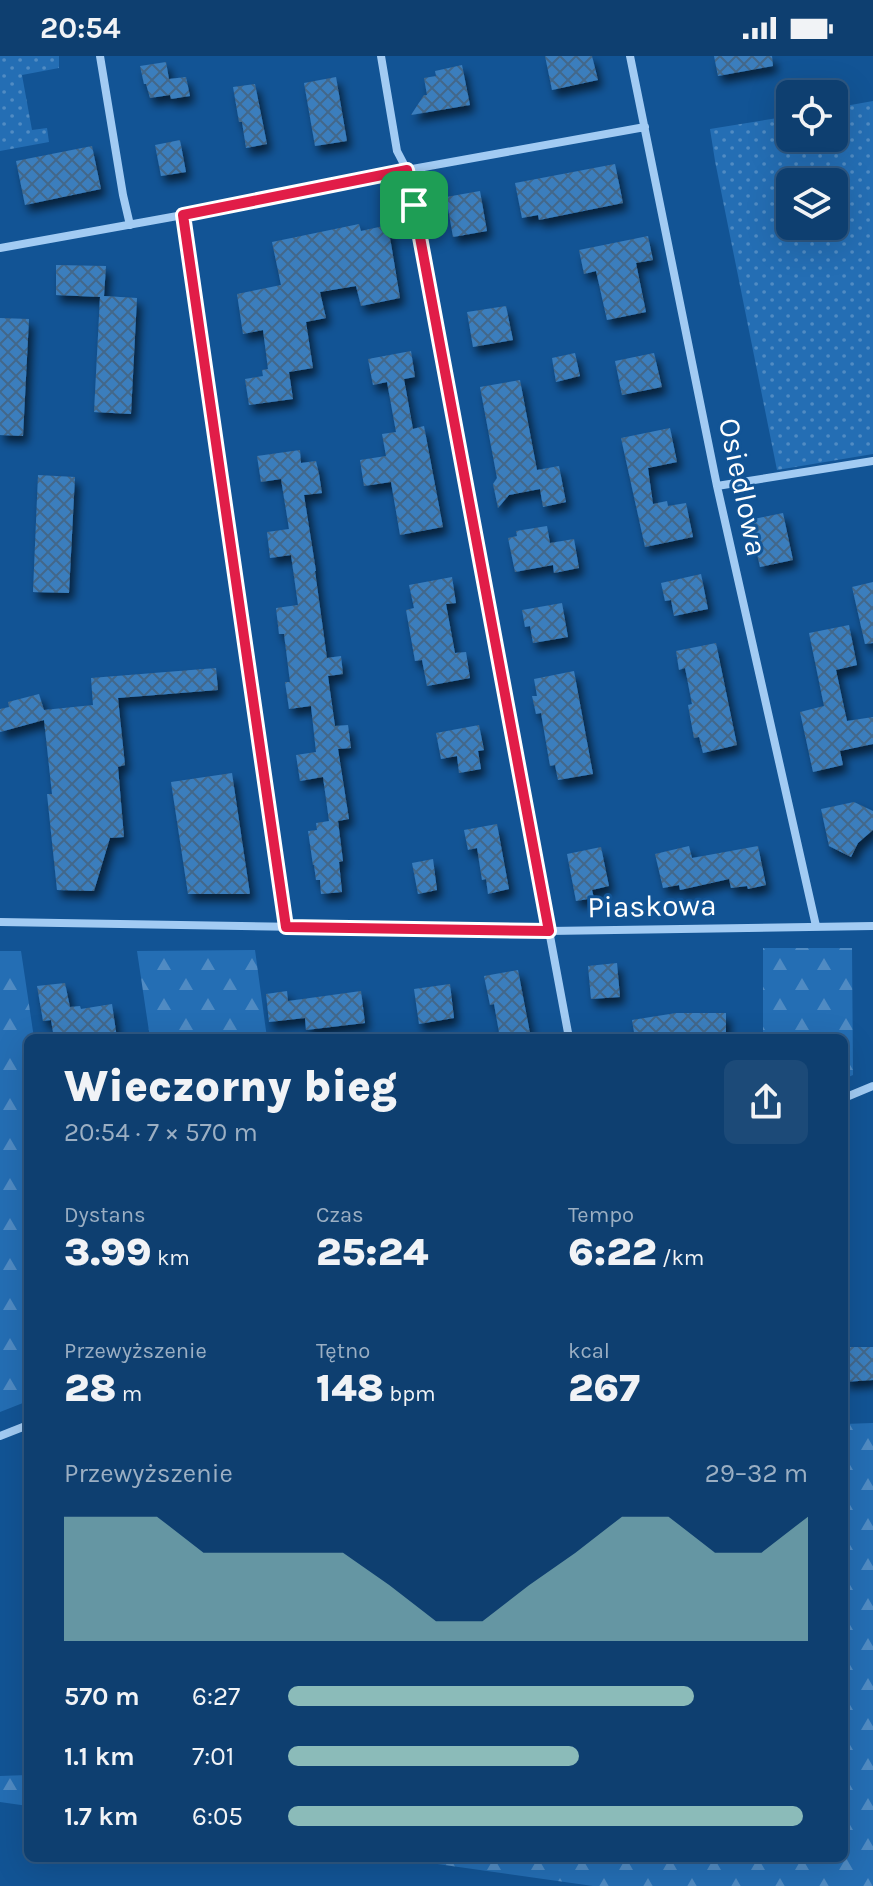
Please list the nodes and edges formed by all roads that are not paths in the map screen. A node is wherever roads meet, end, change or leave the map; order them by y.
1 (100, 56) edge
2 (381, 56) edge
3 (630, 56) edge
4 (645, 127) junction
5 (407, 170) junction
6 (183, 215) junction
7 (130, 225) junction
8 (0, 248) edge
9 (873, 461) edge
10 (717, 486) junction
11 (0, 922) edge
12 (816, 926) junction
13 (873, 926) edge
14 (286, 927) junction
15 (549, 931) junction
16 (568, 1034) edge
17 (873, 1086) edge
18 (848, 1096) edge
19 (24, 1427) edge
20 (0, 1436) edge

1 - 7 street
2 - 5 street
3 - 4 street, Osiedlowa
4 - 5 street
4 - 10 street, Osiedlowa
5 - 6 street
5 - 15 street
6 - 7 street
6 - 14 street
7 - 8 street
9 - 10 street
10 - 12 street, Osiedlowa
11 - 14 street, Piaskowa
12 - 13 street, Piaskowa
12 - 15 street, Piaskowa
14 - 15 street, Piaskowa
15 - 16 street
17 - 18 street
19 - 20 street

